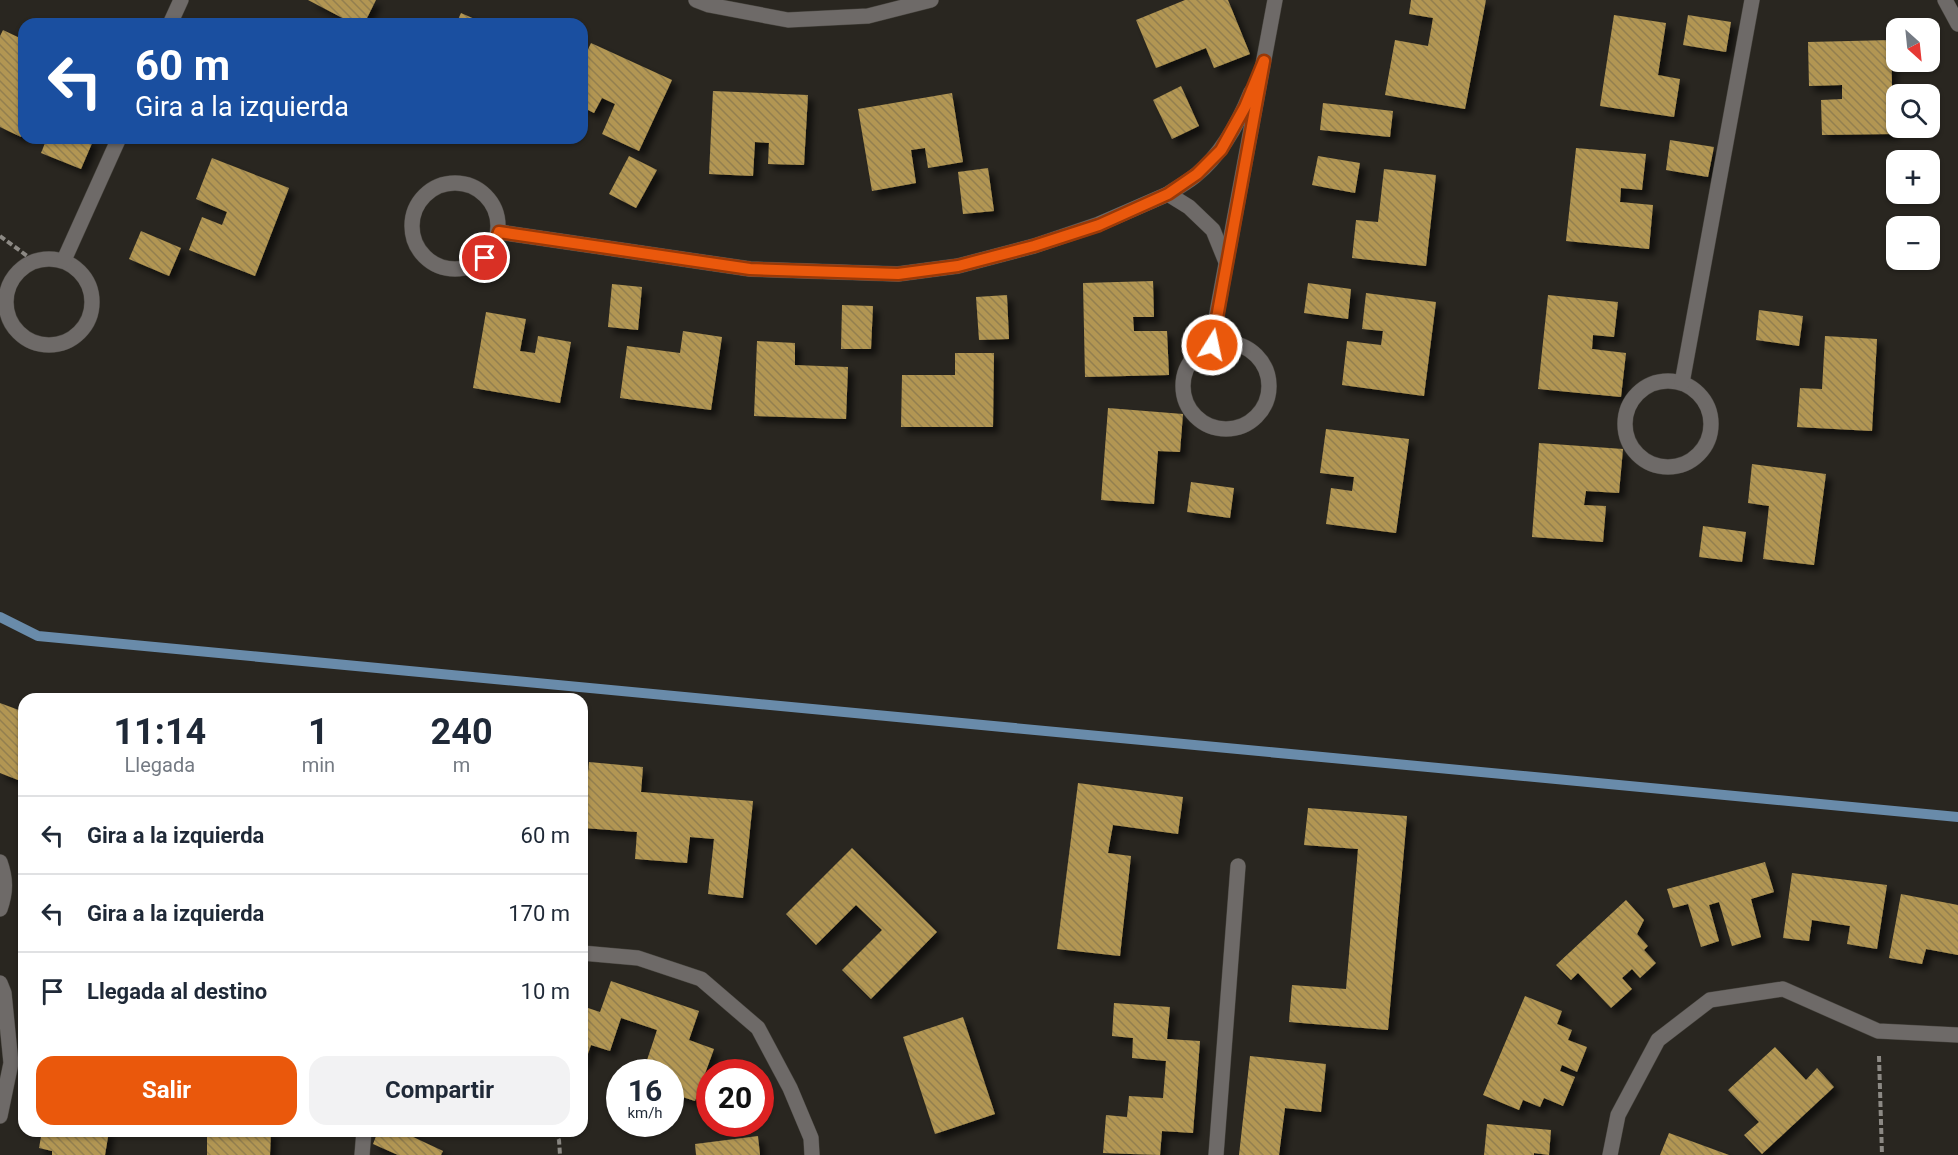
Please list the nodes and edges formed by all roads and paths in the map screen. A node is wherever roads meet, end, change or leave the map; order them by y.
1 (181, 0) edge
2 (696, 0) edge
3 (931, 0) edge
4 (1275, 0) edge
5 (1752, 0) edge
6 (1945, 0) edge
7 (173, 18) edge
8 (1958, 24) edge
9 (1264, 61) junction
10 (116, 144) edge
11 (1168, 194) junction
12 (499, 232) junction
13 (0, 236) edge
14 (63, 260) junction
15 (34, 261) junction
16 (1226, 262) junction
17 (1212, 345) junction
18 (1682, 383) junction
19 (0, 862) edge
20 (1238, 866) dead end
21 (0, 909) edge
22 (588, 954) edge
23 (0, 983) edge
24 (1878, 1031) junction
25 (1958, 1035) edge
26 (0, 1116) edge
27 (364, 1137) edge
28 (557, 1137) edge
29 (362, 1155) edge
30 (560, 1155) edge
31 (812, 1155) edge
32 (1216, 1155) edge
33 (1611, 1155) edge
34 (1882, 1155) edge

1 - 7 lane
2 - 3 lane
4 - 9 lane
5 - 18 lane
6 - 8 lane
9 - 11 lane
9 - 16 lane
10 - 14 lane
11 - 12 lane
11 - 16 lane
12 - 12 lane
13 - 15 path
14 - 15 lane
14 - 15 lane
16 - 17 lane
17 - 17 lane
18 - 18 lane
19 - 21 lane
20 - 32 lane
22 - 31 lane
23 - 26 lane
24 - 25 lane
24 - 33 lane
24 - 34 path
27 - 29 lane
28 - 30 path

